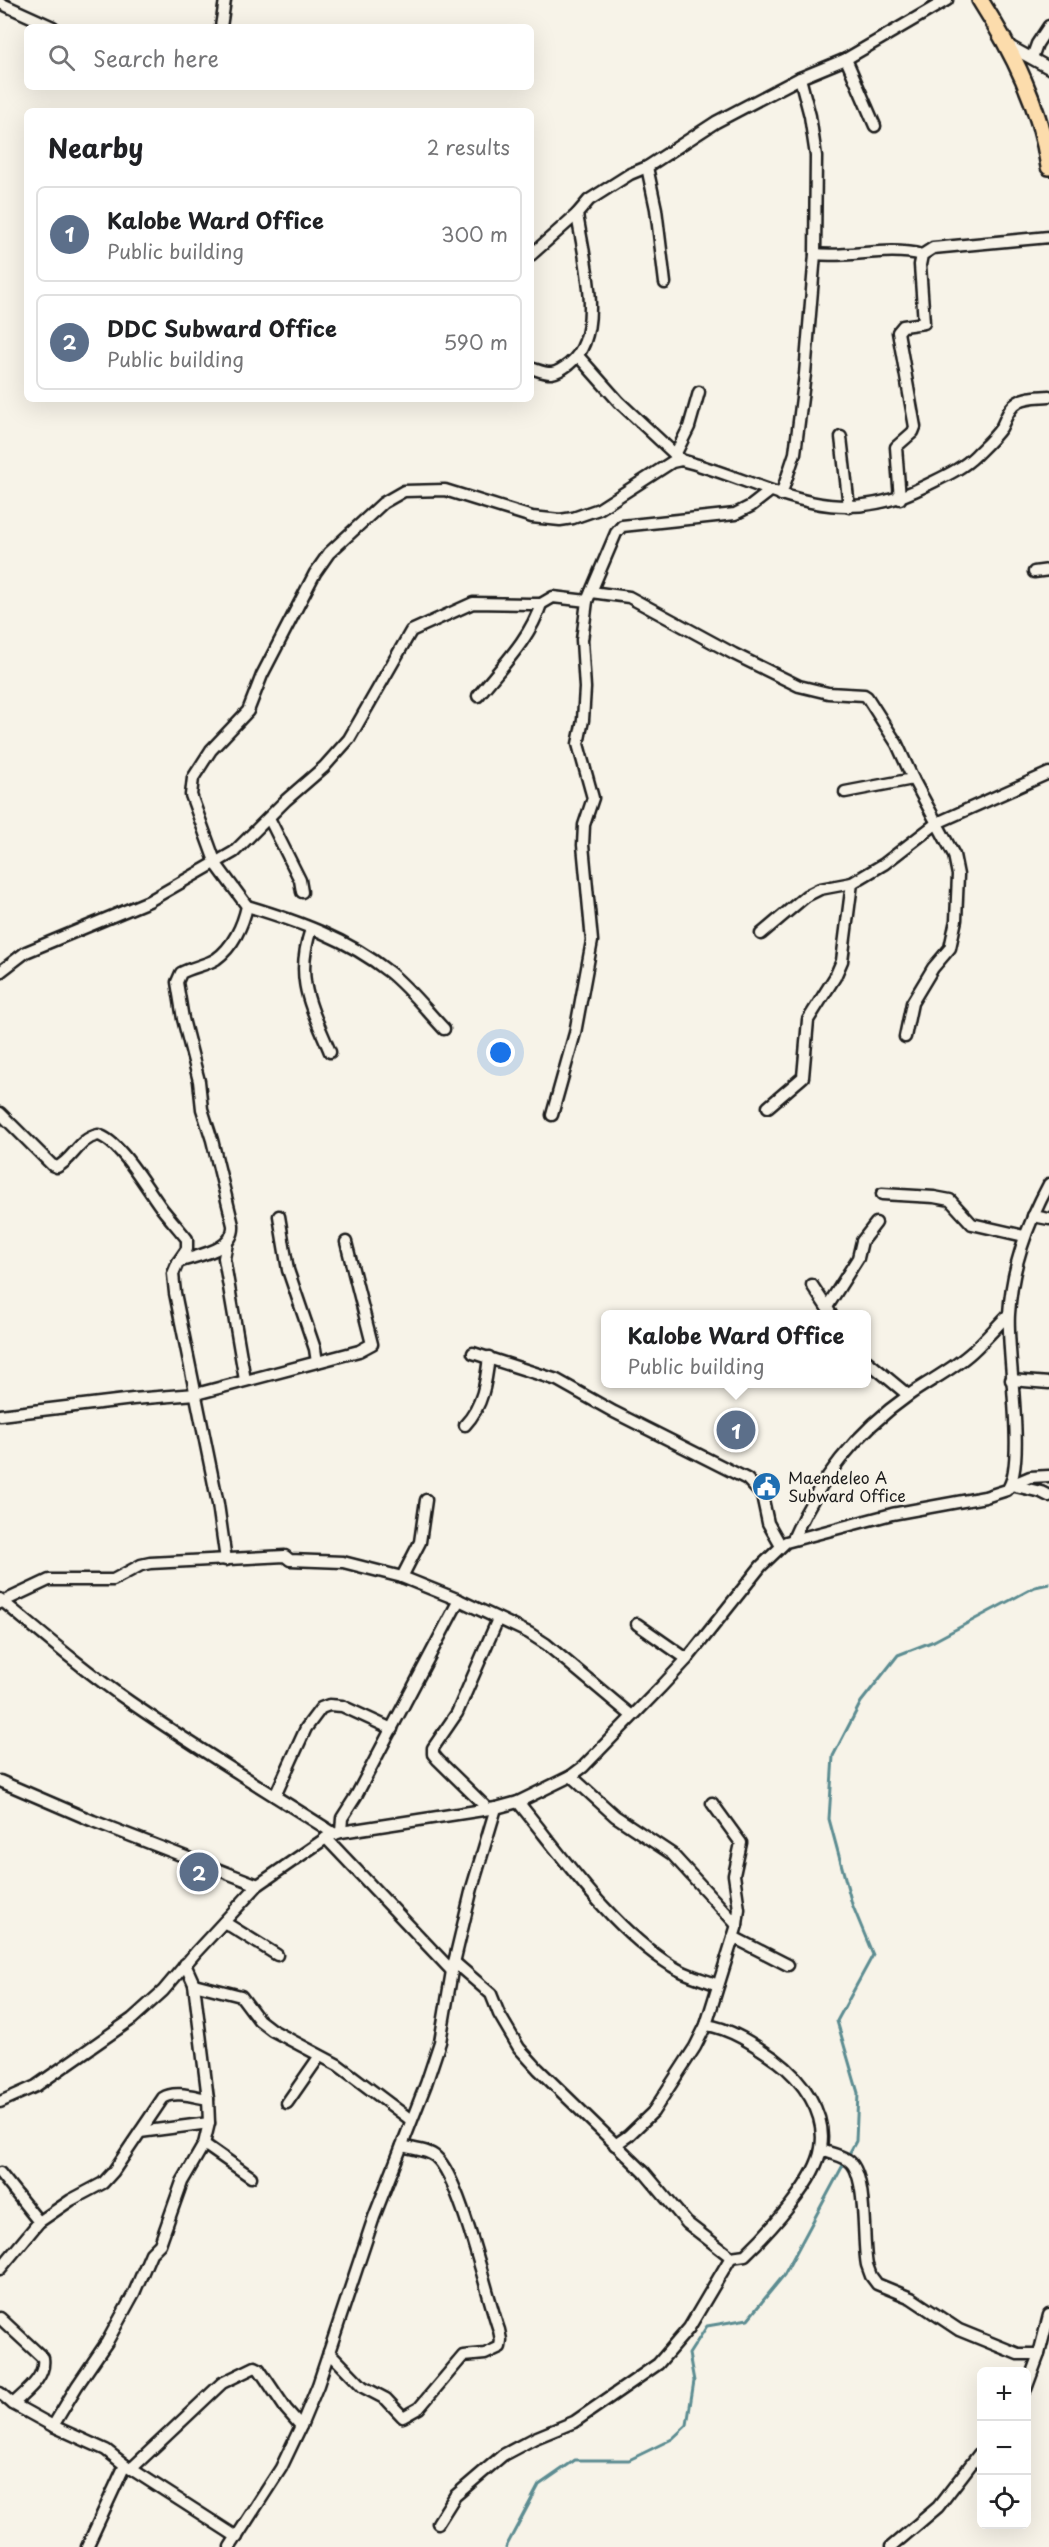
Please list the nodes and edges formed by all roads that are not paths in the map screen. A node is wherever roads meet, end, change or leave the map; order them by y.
1 (225, 0) edge
2 (947, 0) edge
3 (980, 0) edge
4 (0, 3) edge
5 (46, 24) edge
6 (221, 24) edge
7 (1049, 26) edge
8 (1009, 46) junction
9 (1032, 58) junction
10 (846, 59) junction
11 (1049, 68) edge
12 (800, 78) junction
13 (875, 126) dead end
14 (647, 166) junction
15 (1049, 167) edge
16 (577, 214) junction
17 (1049, 237) edge
18 (534, 252) edge
19 (815, 254) junction
20 (922, 255) junction
21 (664, 283) dead end
22 (579, 357) junction
23 (534, 369) edge
24 (699, 392) dead end
25 (1049, 396) edge
26 (841, 437) dead end
27 (678, 458) junction
28 (770, 492) junction
29 (781, 495) junction
30 (900, 499) junction
31 (849, 507) junction
32 (1049, 570) edge
33 (1034, 572) dead end
34 (590, 596) junction
35 (540, 603) junction
36 (478, 696) dead end
37 (1049, 773) edge
38 (913, 779) junction
39 (845, 792) dead end
40 (269, 818) junction
41 (937, 823) junction
42 (216, 864) junction
43 (852, 884) junction
44 (302, 892) dead end
45 (247, 906) junction
46 (311, 929) junction
47 (761, 934) dead end
48 (0, 972) edge
49 (444, 1029) dead end
50 (904, 1037) dead end
51 (330, 1052) dead end
52 (768, 1107) dead end
53 (0, 1113) edge
54 (552, 1115) dead end
55 (1049, 1184) edge
56 (882, 1194) dead end
57 (279, 1216) dead end
58 (1033, 1216) junction
59 (1049, 1219) edge
60 (876, 1223) dead end
61 (1024, 1236) junction
62 (346, 1242) dead end
63 (227, 1243) junction
64 (178, 1262) junction
65 (812, 1285) dead end
66 (828, 1310) edge
67 (830, 1310) edge
68 (1008, 1315) junction
69 (473, 1353) dead end
70 (489, 1358) junction
71 (317, 1362) junction
72 (871, 1364) edge
73 (245, 1380) junction
74 (1011, 1380) junction
75 (1049, 1383) edge
76 (196, 1394) junction
77 (908, 1395) junction
78 (0, 1415) edge
79 (465, 1425) dead end
80 (1049, 1476) edge
81 (1011, 1485) junction
82 (1049, 1496) edge
83 (426, 1500) dead end
84 (793, 1539) junction
85 (781, 1546) junction
86 (226, 1560) junction
87 (402, 1577) junction
88 (459, 1600) junction
89 (1, 1601) edge
90 (498, 1619) junction
91 (637, 1624) dead end
92 (687, 1659) junction
93 (632, 1716) junction
94 (392, 1729) junction
95 (571, 1776) junction
96 (0, 1781) edge
97 (275, 1796) junction
98 (518, 1802) junction
99 (712, 1803) dead end
100 (492, 1809) junction
101 (334, 1834) junction
102 (258, 1885) junction
103 (224, 1922) junction
104 (736, 1925) junction
105 (733, 1937) junction
106 (277, 1955) dead end
107 (185, 1964) junction
108 (788, 1965) dead end
109 (453, 1966) junction
110 (194, 1984) junction
111 (718, 1985) junction
112 (706, 2025) junction
113 (319, 2056) junction
114 (208, 2100) junction
115 (0, 2102) edge
116 (287, 2103) dead end
117 (411, 2120) junction
118 (209, 2123) junction
119 (140, 2132) junction
120 (204, 2144) junction
121 (615, 2145) junction
122 (402, 2146) junction
123 (821, 2150) junction
124 (0, 2173) edge
125 (251, 2177) dead end
126 (39, 2222) junction
127 (731, 2258) junction
128 (0, 2269) edge
129 (1049, 2315) edge
130 (0, 2318) edge
131 (329, 2352) junction
132 (1039, 2354) junction
133 (1031, 2376) edge
134 (0, 2393) edge
135 (14, 2404) junction
136 (53, 2426) junction
137 (301, 2426) junction
138 (977, 2455) edge
139 (128, 2467) junction
140 (438, 2523) dead end
141 (237, 2537) junction
142 (87, 2547) edge
143 (230, 2547) edge
144 (891, 2547) edge

1 - 6 street
2 - 10 street
3 - 8 highway
4 - 5 street
7 - 9 street
8 - 9 street
8 - 15 highway
9 - 11 street
10 - 12 street
10 - 13 street
12 - 14 street
12 - 19 street
14 - 16 street
14 - 21 street
16 - 18 street
16 - 22 street
17 - 20 street
19 - 20 street
19 - 29 street
20 - 30 street
22 - 23 street
22 - 27 street
24 - 27 street
25 - 30 street
26 - 31 street
27 - 28 street
27 - 42 street
28 - 29 street
28 - 34 street
29 - 31 street
30 - 31 street
32 - 33 street
34 - 35 street
34 - 38 street
34 - 54 street
35 - 36 street
35 - 40 street
37 - 41 street
38 - 39 street
38 - 41 street
40 - 42 street
40 - 44 street
41 - 43 street
41 - 50 street
42 - 45 street
42 - 48 street
43 - 47 street
43 - 52 street
45 - 46 street
45 - 63 street
46 - 49 street
46 - 51 street
53 - 64 street
55 - 58 street
56 - 61 street
57 - 71 street
58 - 59 street
58 - 61 street
60 - 67 street
61 - 68 street
62 - 71 street
63 - 64 street
63 - 73 street
64 - 76 street
65 - 66 street
68 - 74 street
68 - 77 street
69 - 70 street
70 - 79 street
70 - 85 street
71 - 73 street
72 - 77 street
73 - 76 street
74 - 75 street
74 - 81 street
76 - 78 street
76 - 86 street
77 - 84 street
80 - 81 street
81 - 82 street
81 - 84 street
83 - 87 street
84 - 85 street
85 - 92 street
86 - 87 street
86 - 89 street
87 - 88 street
88 - 90 street
88 - 94 street
89 - 97 street
90 - 93 street
90 - 100 street
91 - 92 street
92 - 93 street
93 - 95 street
94 - 97 street
94 - 101 street
95 - 98 street
95 - 104 street
96 - 102 street
97 - 101 street
98 - 100 street
98 - 111 street
99 - 104 street
100 - 101 street
100 - 109 street
101 - 102 street
101 - 109 street
102 - 103 street
103 - 106 street
103 - 107 street
104 - 105 street
105 - 108 street
105 - 111 street
107 - 110 street
107 - 115 street
109 - 117 street
109 - 121 street
110 - 113 street
110 - 114 street
111 - 112 street
112 - 121 street
112 - 123 street
113 - 116 street
113 - 117 street
114 - 118 street
114 - 119 street
117 - 122 street
118 - 119 street
118 - 120 street
119 - 126 street
120 - 125 street
120 - 136 street
121 - 127 street
122 - 131 street
122 - 131 street
123 - 127 street
123 - 132 street
124 - 126 street
126 - 128 street
127 - 140 street
129 - 132 street
130 - 135 street
131 - 137 street
132 - 133 street
134 - 135 street
135 - 136 street
136 - 139 street
137 - 139 street
137 - 141 street
138 - 144 street
139 - 141 street
139 - 142 street
141 - 143 street

